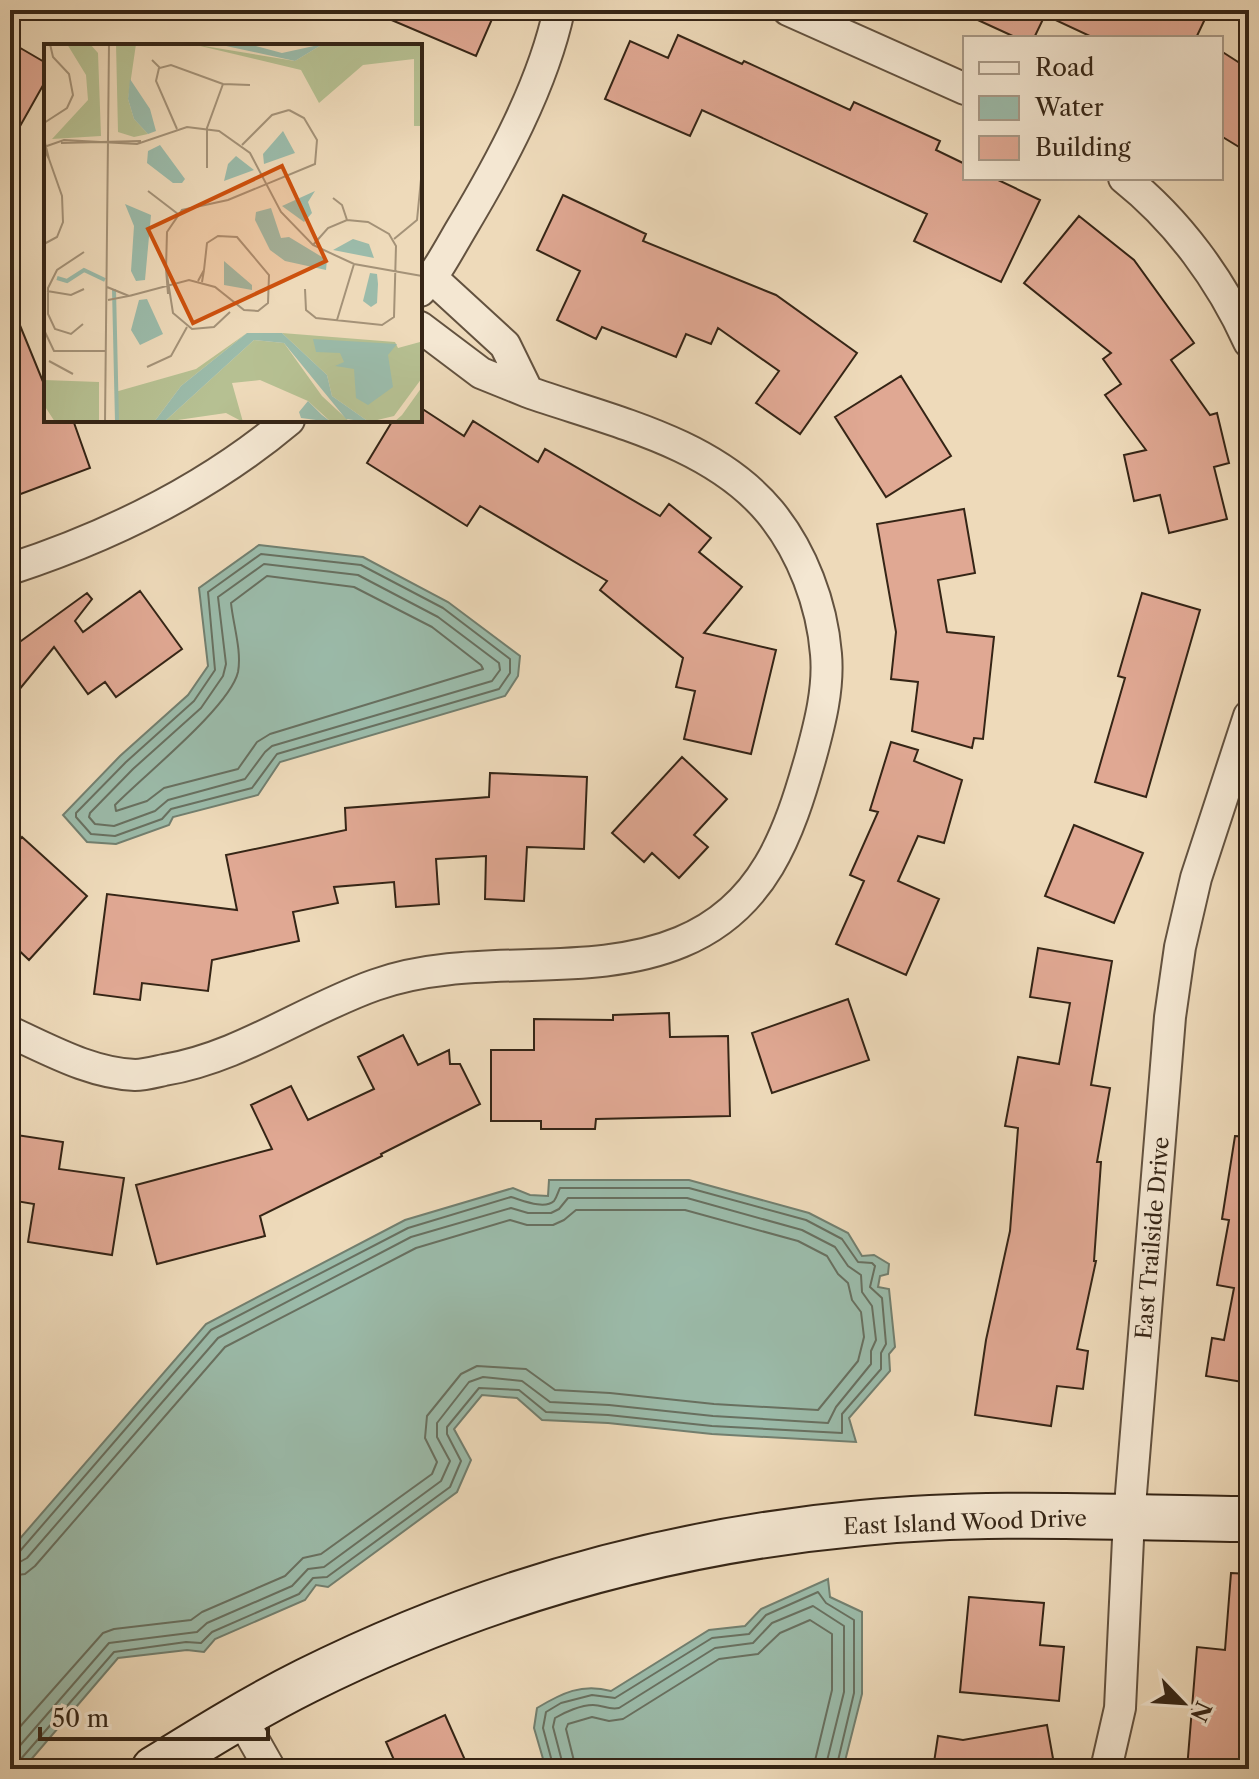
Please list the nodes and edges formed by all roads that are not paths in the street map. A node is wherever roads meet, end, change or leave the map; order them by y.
1 (559, 10) edge
2 (788, 10) edge
3 (963, 88) edge
4 (1126, 180) edge
5 (426, 284) edge
6 (422, 329) edge
7 (1249, 342) edge
8 (528, 392) junction
9 (286, 422) edge
10 (10, 569) edge
11 (1249, 716) edge
12 (10, 1032) edge
13 (1129, 1518) junction
14 (1249, 1519) edge
15 (240, 1716) junction
16 (154, 1769) edge
17 (270, 1769) edge
18 (1106, 1769) edge

1 - 5 street
2 - 3 street
4 - 7 street
5 - 8 street
6 - 8 street
8 - 12 street
9 - 10 street
11 - 13 street, East Trailside Drive
13 - 14 street, East Island Wood Drive
13 - 15 street, East Island Wood Drive
13 - 18 street, East Trailside Drive
15 - 16 street, East Island Wood Drive
15 - 17 street

